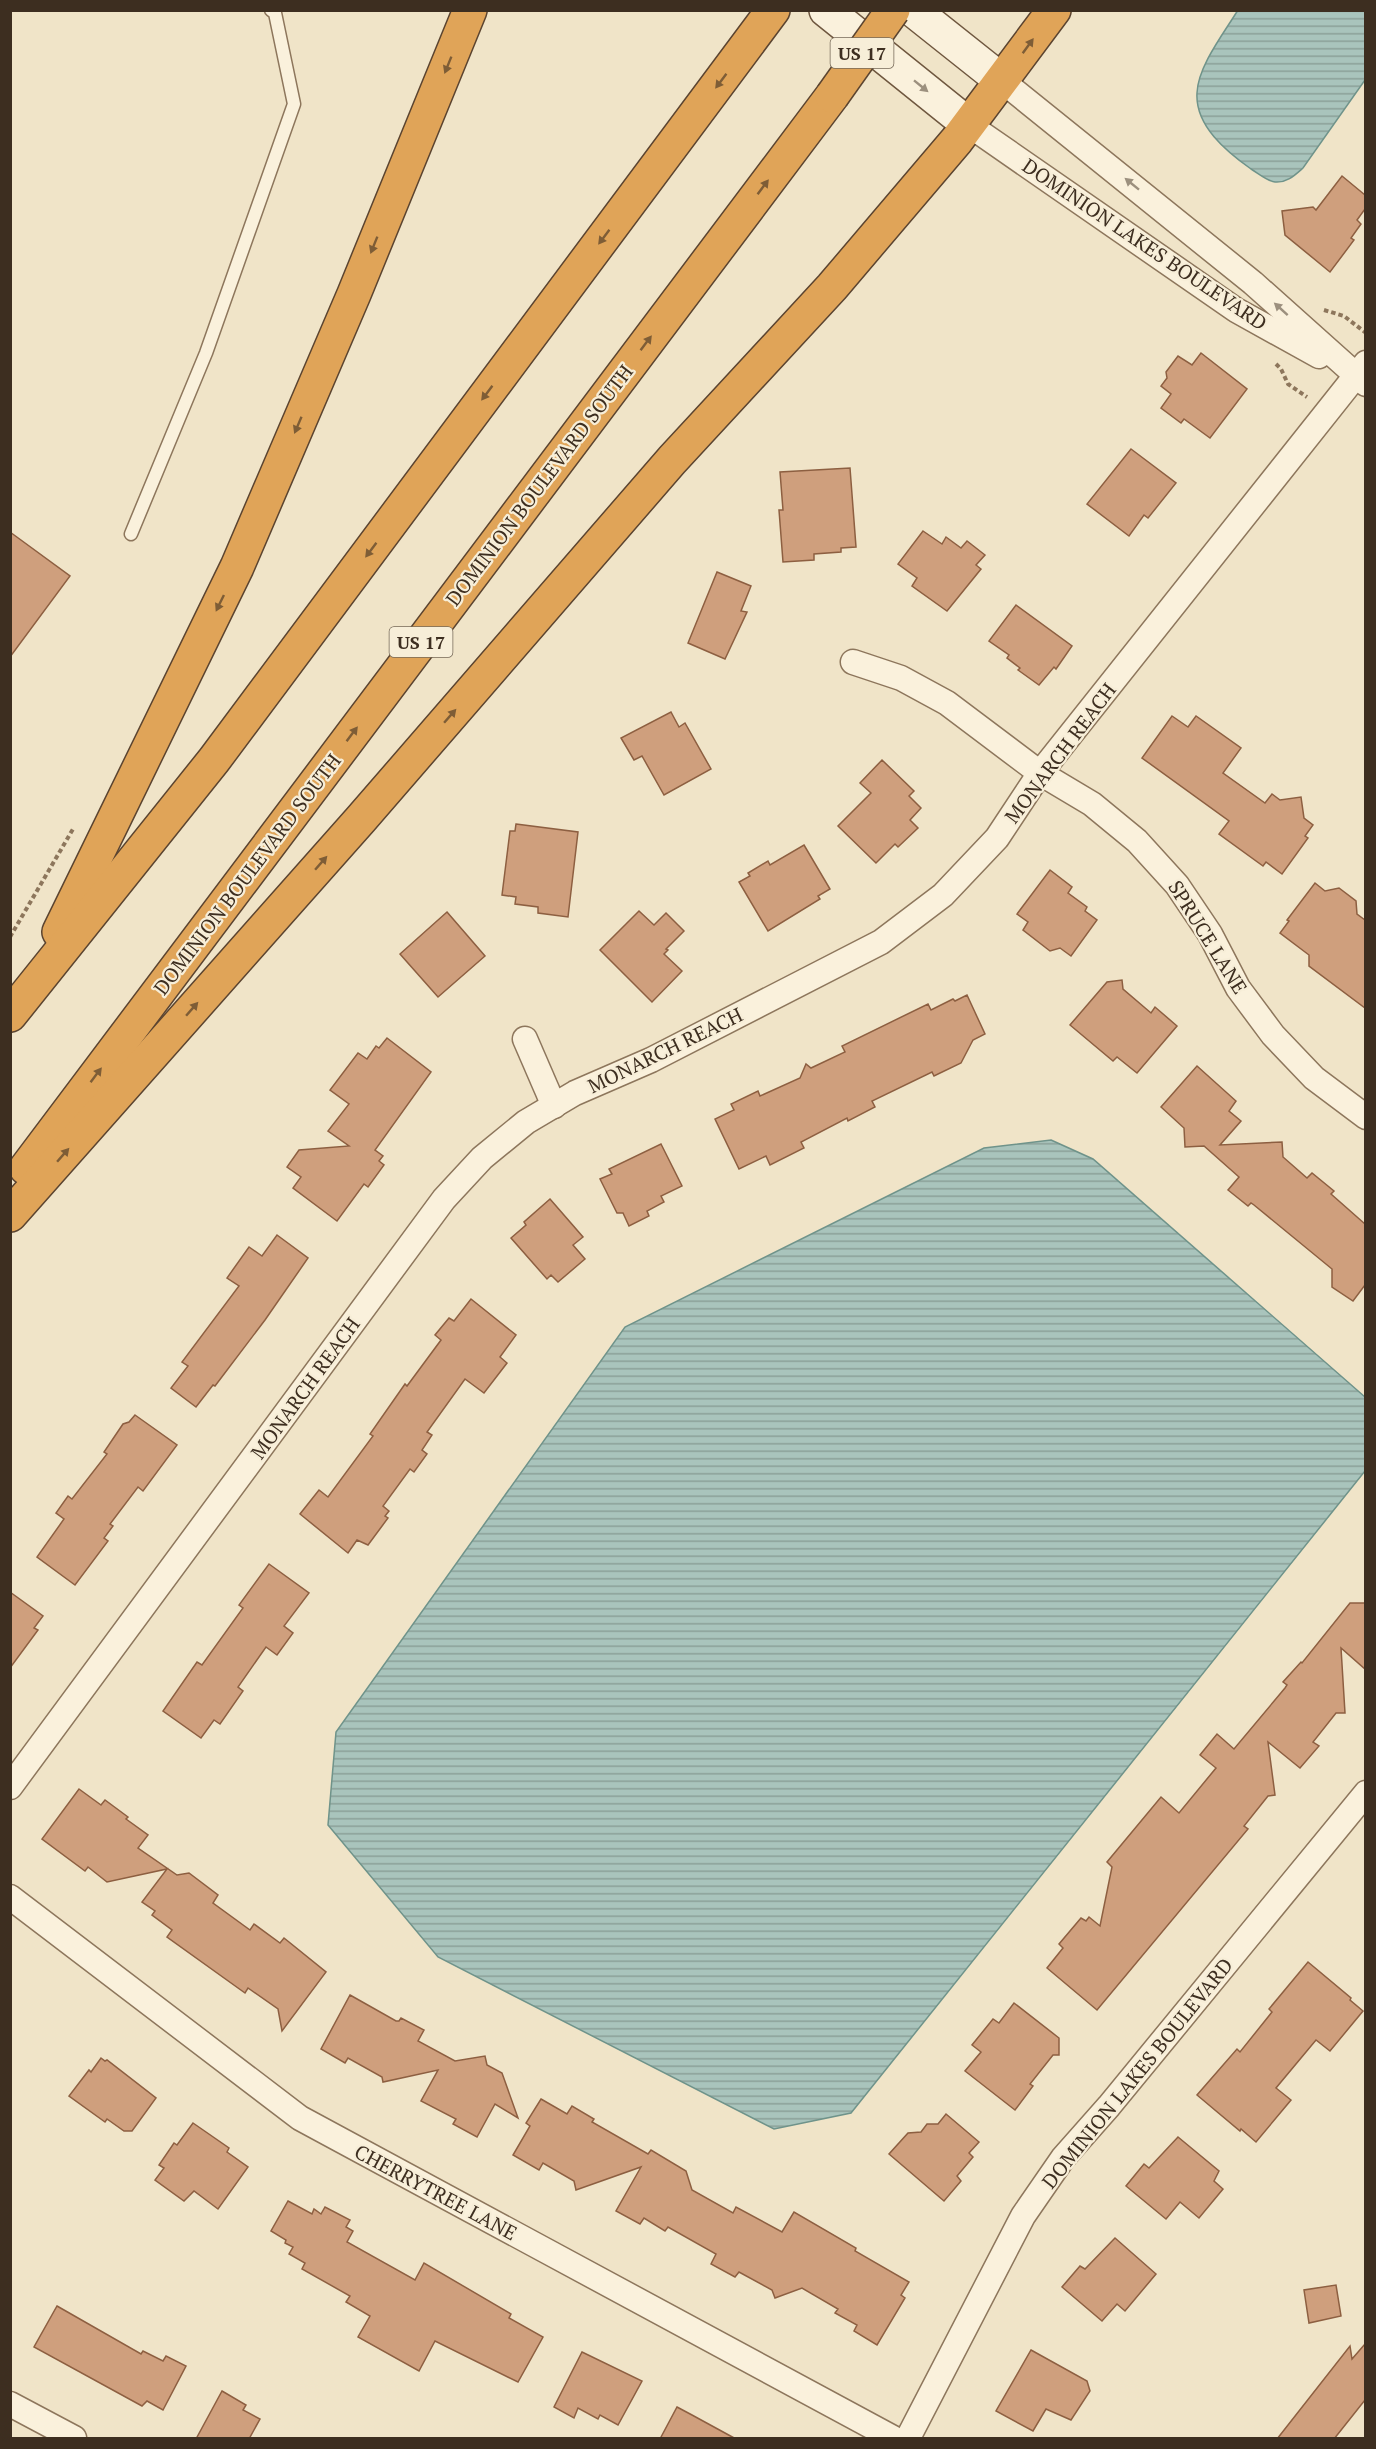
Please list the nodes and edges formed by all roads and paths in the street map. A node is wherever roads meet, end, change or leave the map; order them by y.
1 (271, 10) edge
2 (470, 10) edge
3 (826, 10) edge
4 (893, 10) edge
5 (913, 10) edge
6 (1054, 10) edge
7 (764, 22) edge
8 (1002, 80) junction
9 (969, 125) junction
10 (1362, 374) edge
11 (131, 534) dead end
12 (853, 662) dead end
13 (1040, 773) junction
14 (18, 1006) edge
15 (525, 1039) dead end
16 (554, 1106) junction
17 (1365, 1117) edge
18 (10, 1188) edge
19 (10, 1215) edge
20 (10, 1787) edge
21 (1365, 1793) edge
22 (10, 1897) edge
23 (10, 2404) edge
24 (74, 2439) edge
25 (893, 2439) edge
26 (908, 2439) edge

1 - 11 lane
2 -> 14 highway
3 -> 9 main road
18 -> 4 highway, DOMINION BOULEVARD SOUTH / US 17, bridge
5 - 8 main road
8 -> 6 highway
7 -> 14 highway
8 - 9 highway
10 -> 8 street, DOMINION LAKES BOULEVARD
9 - 10 street, DOMINION LAKES BOULEVARD
19 -> 9 highway
10 - 13 street, MONARCH REACH
12 - 13 street, SPRUCE LANE
13 - 16 street, MONARCH REACH
13 - 17 street, SPRUCE LANE
15 - 16 street
16 - 20 street, MONARCH REACH
21 - 26 street, DOMINION LAKES BOULEVARD
22 - 25 street, CHERRYTREE LANE
23 - 24 street

